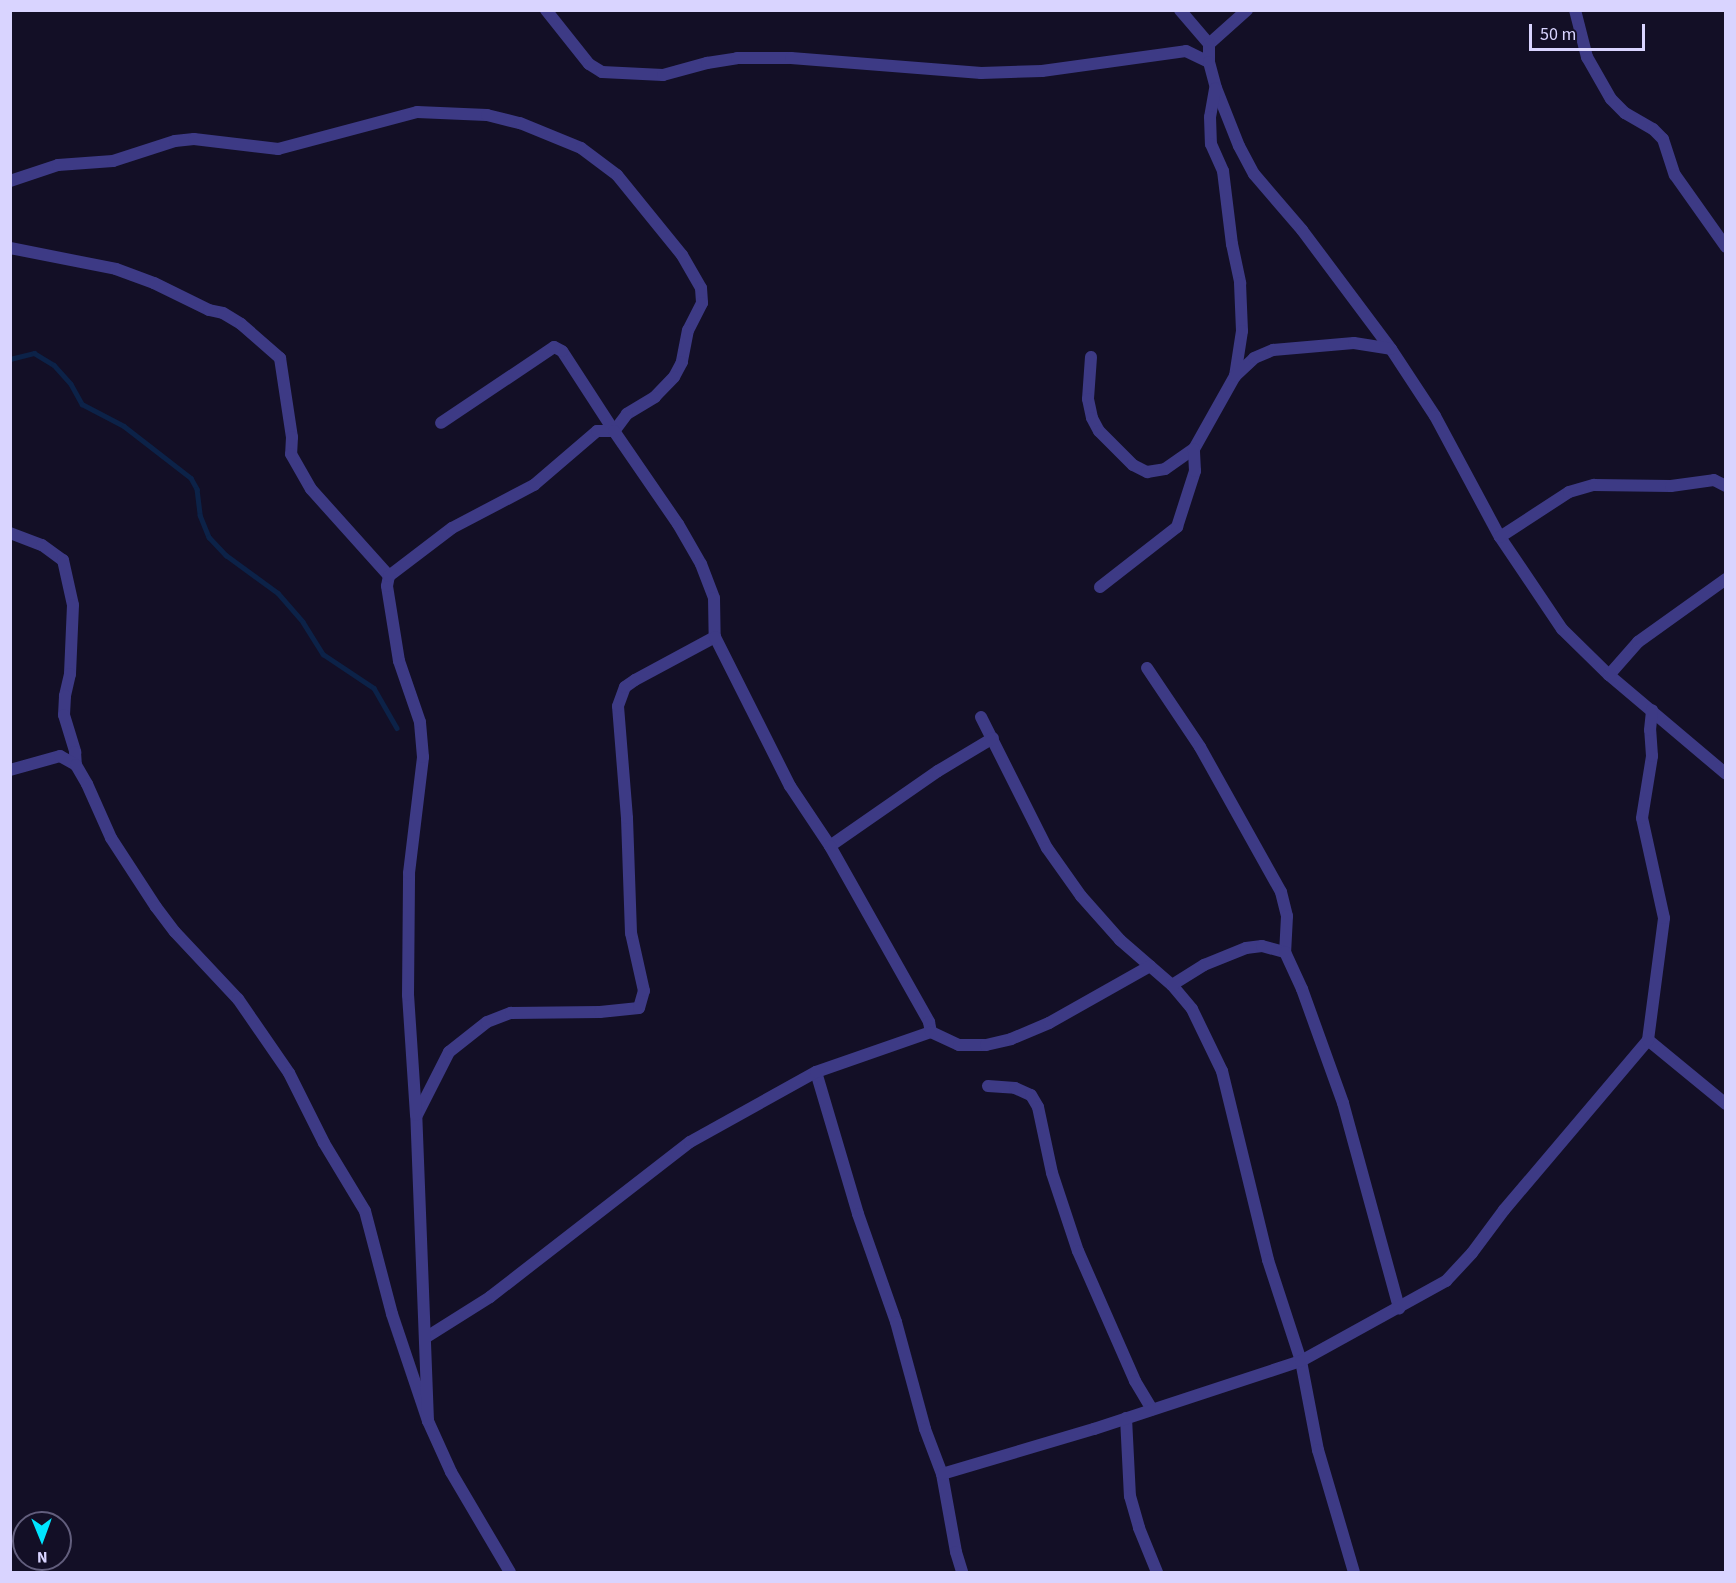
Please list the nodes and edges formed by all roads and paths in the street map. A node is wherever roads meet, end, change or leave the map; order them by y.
1 (546, 10) edge
2 (1180, 10) edge
3 (1247, 10) edge
4 (1575, 10) edge
5 (1209, 44) junction
6 (1209, 62) junction
7 (1215, 88) junction
8 (10, 182) edge
9 (1725, 247) edge
10 (10, 248) edge
11 (1390, 349) junction
12 (1091, 357) dead end
13 (1235, 376) junction
14 (441, 423) dead end
15 (614, 430) junction
16 (1194, 449) junction
17 (1725, 486) edge
18 (10, 533) edge
19 (1500, 537) junction
20 (389, 576) junction
21 (1725, 579) edge
22 (1100, 587) dead end
23 (715, 638) junction
24 (1147, 668) dead end
25 (1609, 675) junction
26 (1652, 710) junction
27 (981, 717) dead end
28 (993, 738) junction
29 (76, 765) junction
30 (10, 770) edge
31 (1725, 774) edge
32 (830, 846) junction
33 (1285, 952) junction
34 (1150, 966) junction
35 (1172, 985) junction
36 (931, 1032) junction
37 (1648, 1040) junction
38 (816, 1072) junction
39 (988, 1086) dead end
40 (1725, 1104) edge
41 (416, 1115) junction
42 (1399, 1308) junction
43 (425, 1338) junction
44 (1301, 1361) junction
45 (1152, 1409) junction
46 (1126, 1418) junction
47 (428, 1421) junction
48 (942, 1474) junction
49 (510, 1572) edge
50 (962, 1572) edge
51 (1157, 1572) edge
52 (1354, 1572) edge

1 - 6 street
2 - 5 street
3 - 5 street
4 - 9 street
5 - 6 street
6 - 7 street
7 - 11 street
7 - 13 street
8 - 15 street
10 - 20 street
11 - 13 street
11 - 19 street
12 - 16 street
13 - 16 street
14 - 15 street
15 - 20 street
15 - 23 street
16 - 22 street
17 - 19 street
18 - 29 street
19 - 25 street
20 - 41 street
21 - 25 street
23 - 32 street
23 - 41 street
24 - 33 street
25 - 26 street
26 - 31 street
26 - 37 street
27 - 28 street
28 - 32 street
28 - 34 street
29 - 30 street
29 - 47 street
32 - 36 street
33 - 35 street
33 - 42 street
34 - 35 street
34 - 36 street
35 - 44 street
36 - 38 street
37 - 40 street
37 - 42 street
38 - 43 street
38 - 48 street
39 - 45 street
41 - 43 street
42 - 44 street
43 - 47 street
44 - 45 street
44 - 52 street
45 - 46 street
46 - 48 street
46 - 51 street
47 - 49 street
48 - 50 street

